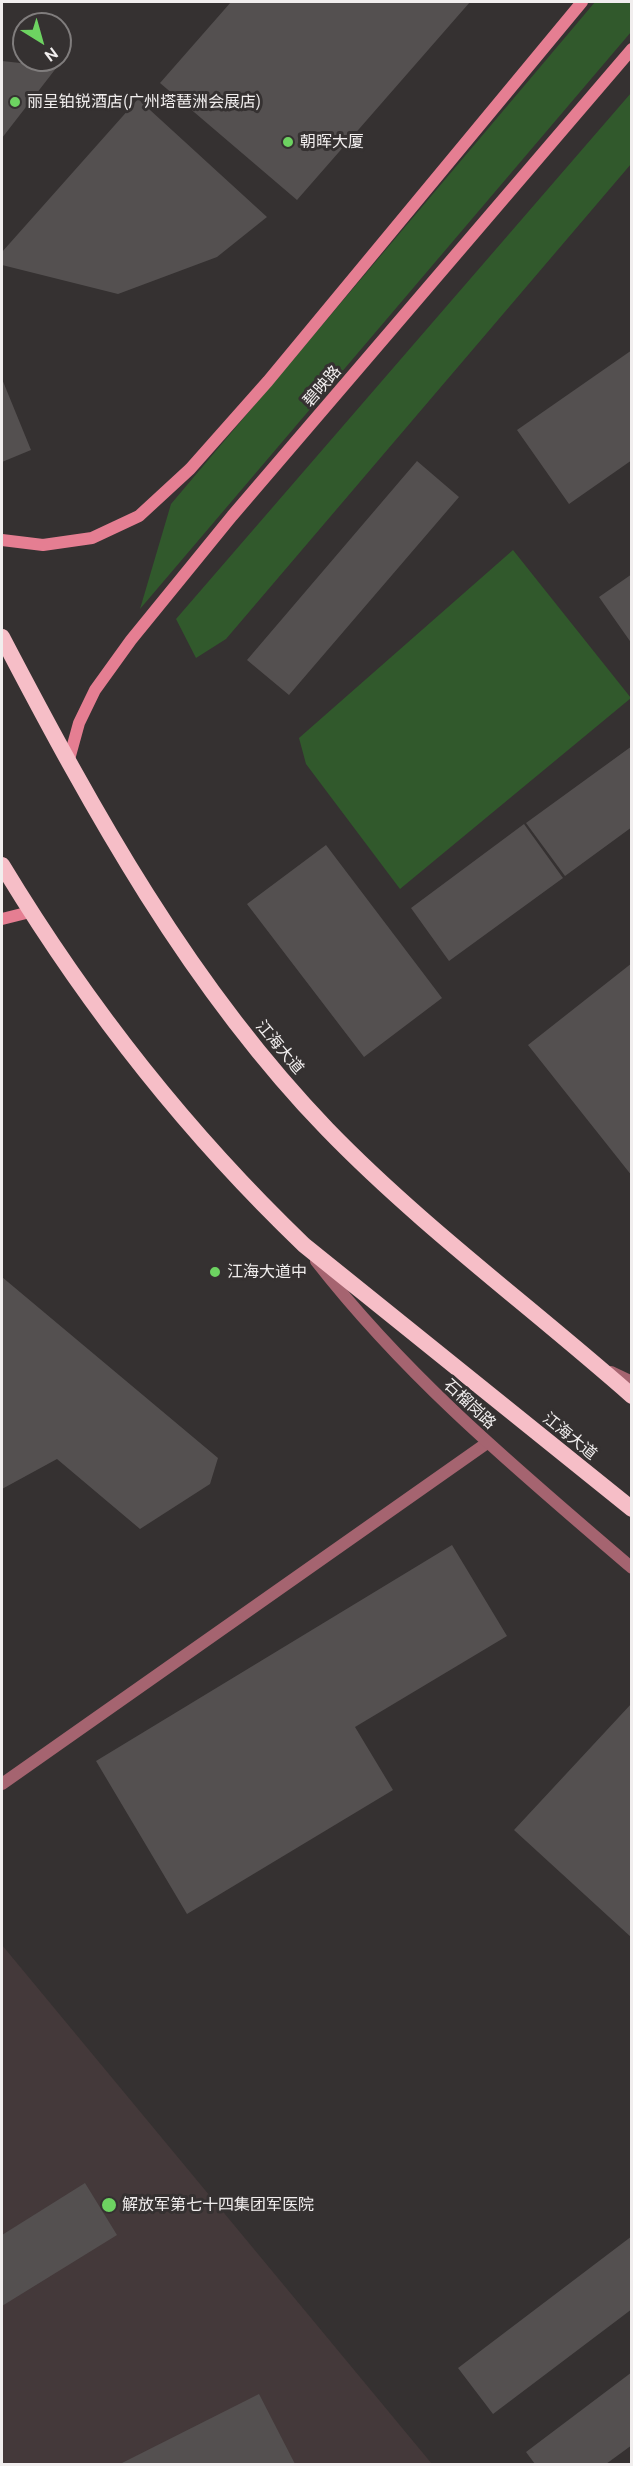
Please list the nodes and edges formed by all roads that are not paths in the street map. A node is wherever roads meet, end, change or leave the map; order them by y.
1 (582, 2) edge
2 (632, 50) edge
3 (2, 540) edge
4 (2, 637) edge
5 (68, 764) junction
6 (2, 865) edge
7 (30, 912) junction
8 (2, 919) edge
9 (304, 1245) junction
10 (596, 1364) junction
11 (632, 1382) edge
12 (632, 1396) edge
13 (487, 1443) junction
14 (632, 1509) edge
15 (632, 1568) edge
16 (2, 1784) edge

1 - 3 main road
2 - 5 main road, 碧映路
4 - 5 highway, 江海大道
5 - 10 highway, 江海大道
6 - 7 highway, 江海大道
7 - 8 main road
7 - 9 highway, 江海大道
9 - 13 street, 石榴岗路
9 - 14 highway, 江海大道
10 - 11 street
10 - 12 highway, 江海大道
13 - 15 street, 石榴岗路
13 - 16 street

